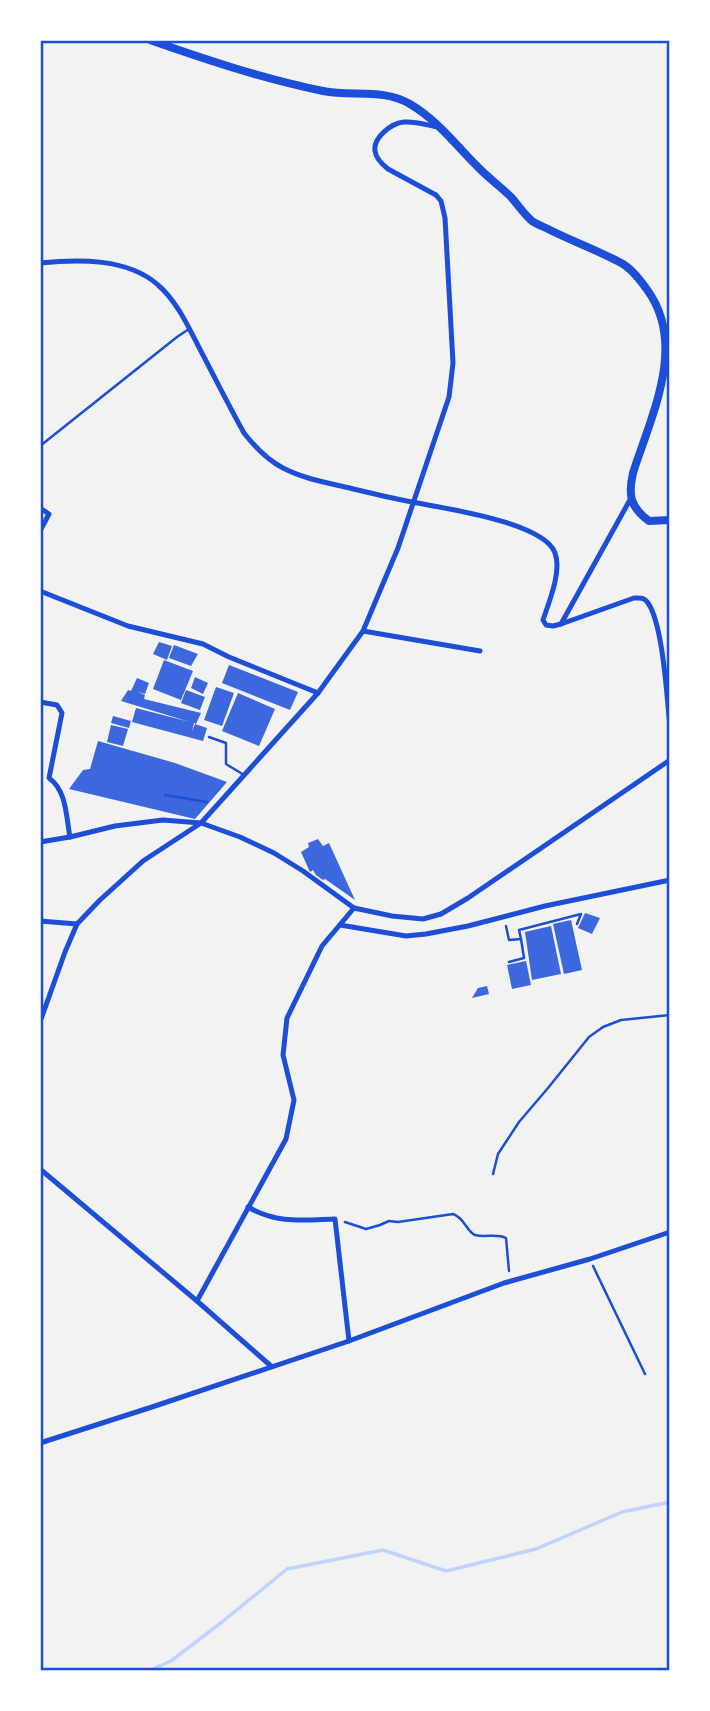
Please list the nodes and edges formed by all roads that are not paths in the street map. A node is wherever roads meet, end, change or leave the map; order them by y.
1 (150, 40) edge
2 (441, 128) junction
3 (40, 263) edge
4 (190, 329) junction
5 (40, 446) edge
6 (631, 498) junction
7 (413, 502) junction
8 (40, 508) edge
9 (670, 520) edge
10 (40, 531) edge
11 (40, 591) edge
12 (561, 624) junction
13 (363, 631) junction
14 (480, 651) dead end
15 (318, 692) junction
16 (40, 702) edge
17 (670, 727) edge
18 (209, 737) dead end
19 (670, 760) edge
20 (244, 775) junction
21 (201, 824) junction
22 (70, 837) junction
23 (40, 842) edge
24 (670, 880) edge
25 (354, 908) junction
26 (40, 921) edge
27 (78, 924) junction
28 (340, 925) junction
29 (670, 1015) edge
30 (40, 1022) edge
31 (40, 1169) edge
32 (493, 1174) dead end
33 (248, 1207) junction
34 (670, 1232) edge
35 (197, 1301) junction
36 (349, 1341) junction
37 (271, 1366) junction
38 (40, 1443) edge

1 - 2 main road
2 - 6 main road
2 - 7 street
3 - 4 street
4 - 5 lane
4 - 7 street
6 - 9 main road
6 - 12 street
7 - 12 street
7 - 13 street
8 - 10 street
11 - 15 street
12 - 17 street
13 - 14 street
13 - 15 street
15 - 20 street
16 - 22 street
18 - 20 lane
19 - 25 street
20 - 21 street
21 - 22 street
21 - 25 street
21 - 27 street
22 - 23 street
24 - 28 street
25 - 28 street
26 - 27 street
27 - 30 street
28 - 33 street
29 - 32 lane
31 - 35 street
33 - 35 street
33 - 36 street
34 - 36 street
35 - 37 street
36 - 37 street
37 - 38 street

